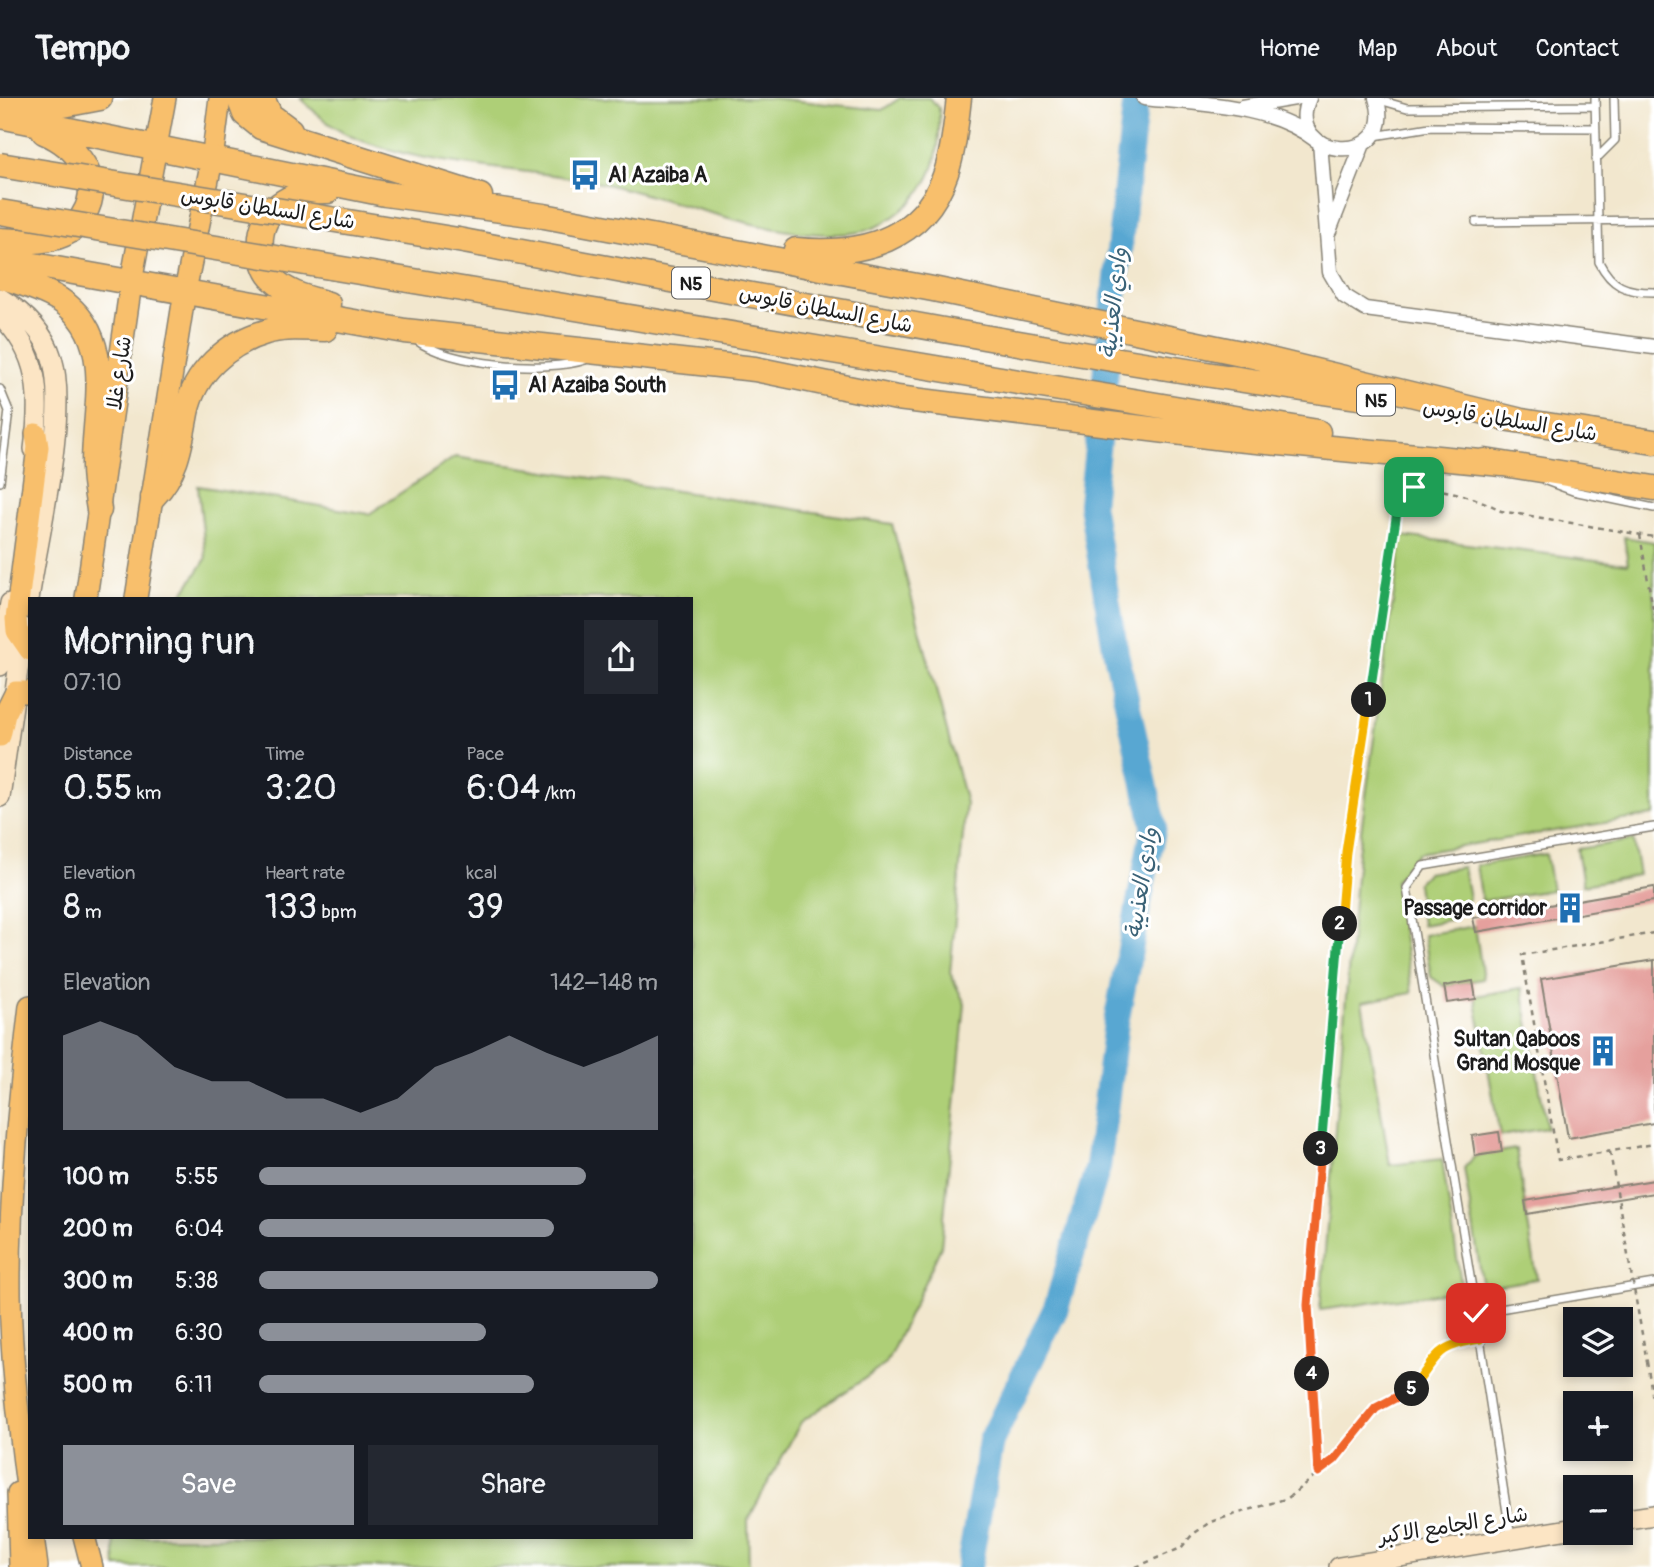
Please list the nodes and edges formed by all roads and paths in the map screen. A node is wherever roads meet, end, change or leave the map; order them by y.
1 (100, 98) edge
2 (165, 98) edge
3 (220, 98) edge
4 (239, 98) edge
5 (261, 98) edge
6 (945, 98) edge
7 (959, 98) edge
8 (1144, 98) edge
9 (1295, 98) edge
10 (1309, 98) edge
11 (1614, 98) edge
12 (1376, 99) edge
13 (1595, 102) edge
14 (1231, 108) junction
15 (4, 112) edge
16 (955, 128) junction
17 (1595, 128) junction
18 (1366, 140) junction
19 (1318, 141) junction
20 (322, 146) junction
21 (156, 148) junction
22 (1596, 159) junction
23 (212, 160) junction
24 (0, 164) edge
25 (385, 194) junction
26 (0, 212) edge
27 (544, 216) junction
28 (1598, 219) junction
29 (1654, 220) edge
30 (1476, 222) dead end
31 (1328, 236) junction
32 (0, 240) edge
33 (676, 241) junction
34 (0, 259) edge
35 (0, 276) edge
36 (131, 284) junction
37 (185, 291) junction
38 (1654, 292) edge
39 (0, 298) edge
40 (0, 315) edge
41 (371, 326) junction
42 (405, 331) junction
43 (482, 340) junction
44 (1654, 347) edge
45 (601, 354) junction
46 (0, 389) edge
47 (1518, 420) junction
48 (1225, 427) junction
49 (36, 434) junction
50 (1654, 442) edge
51 (1514, 466) junction
52 (0, 482) edge
53 (1654, 488) edge
54 (153, 497) junction
55 (1654, 508) edge
56 (99, 510) junction
57 (1640, 535) junction
58 (1654, 537) edge
59 (1647, 575) junction
60 (1654, 575) edge
61 (32, 597) edge
62 (86, 597) edge
63 (136, 597) edge
64 (1654, 615) edge
65 (26, 645) edge
66 (0, 666) edge
67 (23, 692) edge
68 (0, 736) edge
69 (0, 797) edge
70 (1654, 827) edge
71 (1654, 933) edge
72 (28, 1025) edge
73 (1654, 1144) edge
74 (1611, 1152) junction
75 (1654, 1283) edge
76 (10, 1292) junction
77 (0, 1311) edge
78 (1476, 1313) junction
79 (1480, 1339) junction
80 (15, 1390) junction
81 (1654, 1406) edge
82 (1318, 1472) junction
83 (28, 1495) edge
84 (1654, 1515) edge
85 (1633, 1518) edge
86 (1563, 1530) edge
87 (1511, 1538) junction
88 (33, 1539) edge
89 (74, 1539) edge
90 (85, 1539) edge
91 (20, 1567) edge
92 (37, 1567) edge
93 (78, 1567) edge
94 (92, 1567) edge
95 (1136, 1567) edge
96 (1339, 1567) edge

1 - 15 highway
2 - 21 main road, شارع غلا
3 - 23 main road
4 - 20 highway
5 - 20 highway
6 - 16 highway
7 - 16 highway
8 - 14 street
9 - 14 street
10 - 19 street
11 - 22 lane
12 - 13 lane
12 - 18 street
13 - 17 lane
14 - 19 street
15 - 21 highway
15 - 32 highway
16 - 33 highway
17 - 18 lane
17 - 22 lane
18 - 19 street
18 - 31 street
19 - 31 street
20 - 27 highway
21 - 23 highway
21 - 36 main road, شارع غلا
22 - 28 lane
23 - 25 highway
23 - 37 main road
24 - 47 highway, شارع السلطان قابوس / N5, bridge
25 - 27 highway
25 - 43 highway
26 - 48 highway, شارع السلطان قابوس / N5, bridge
27 - 33 highway
28 - 29 lane
28 - 30 lane
28 - 38 lane
31 - 44 street
33 - 47 highway
34 - 36 highway
35 - 56 highway
36 - 37 highway
36 - 56 main road, شارع غلا
37 - 41 highway
37 - 54 main road
39 - 61 main road
40 - 49 main road
41 - 42 highway
41 - 54 highway
42 - 43 highway
42 - 45 lane
43 - 45 highway
45 - 48 highway
46 - 52 lane
47 - 50 highway, شارع السلطان قابوس / N5
48 - 51 highway
49 - 65 main road
49 - 66 main road
51 - 53 highway
51 - 55 lane
54 - 63 main road
56 - 62 main road, شارع غلا
57 - 58 path
57 - 59 path
57 - 82 path
59 - 60 path
59 - 64 path
65 - 67 main road
67 - 68 main road
67 - 69 main road
70 - 78 lane
71 - 74 path
72 - 76 main road
73 - 74 path
74 - 81 path, bridge
75 - 78 lane
76 - 77 main road
76 - 80 main road
78 - 79 lane
79 - 82 path
79 - 87 lane
80 - 83 main road
80 - 91 main road
82 - 95 path
84 - 85 main road
86 - 87 main road, شارع الجامع الاكبر
87 - 96 main road, شارع الجامع الاكبر
88 - 92 main road
89 - 93 main road
90 - 94 main road

